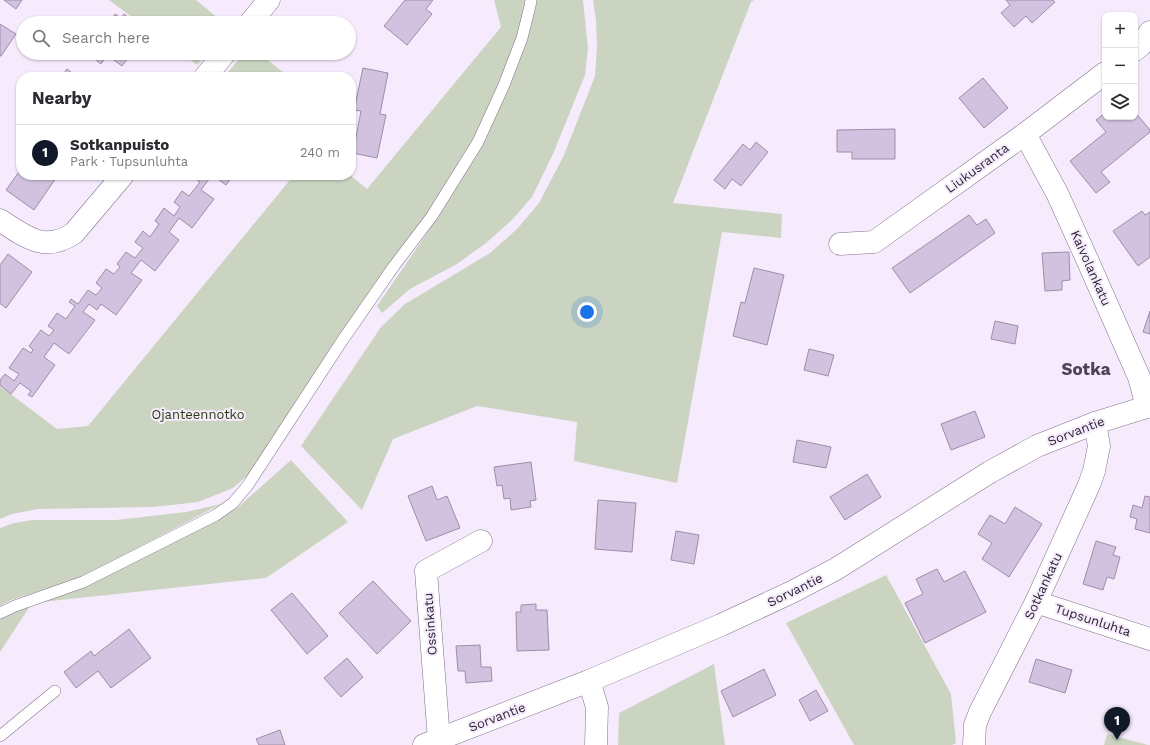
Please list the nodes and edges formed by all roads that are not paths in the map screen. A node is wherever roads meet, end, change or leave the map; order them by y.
1 (269, 0) edge
2 (531, 0) edge
3 (256, 16) edge
4 (1150, 32) edge
5 (1137, 48) edge
6 (219, 60) edge
7 (209, 72) edge
8 (1102, 75) edge
9 (1025, 134) junction
10 (119, 180) edge
11 (0, 220) edge
12 (840, 244) dead end
13 (1148, 407) edge
14 (1095, 423) junction
15 (481, 541) dead end
16 (1036, 602) junction
17 (0, 612) edge
18 (1150, 639) edge
19 (589, 681) junction
20 (55, 691) dead end
21 (0, 736) edge
22 (431, 742) edge
23 (596, 745) edge
24 (974, 745) edge

1 - 3 street
2 - 17 lane
4 - 5 street
6 - 7 street
8 - 9 street, Liukusranta
9 - 12 street, Liukusranta
9 - 13 street, Kaivolankatu
10 - 11 street
13 - 14 street, Sorvantie
14 - 16 street, Sotkankatu
14 - 19 street, Sorvantie
15 - 22 street, Ossinkatu
16 - 18 street, Tupsunluhta
16 - 24 street, Sotkankatu
19 - 22 street, Sorvantie
19 - 23 street
20 - 21 lane

